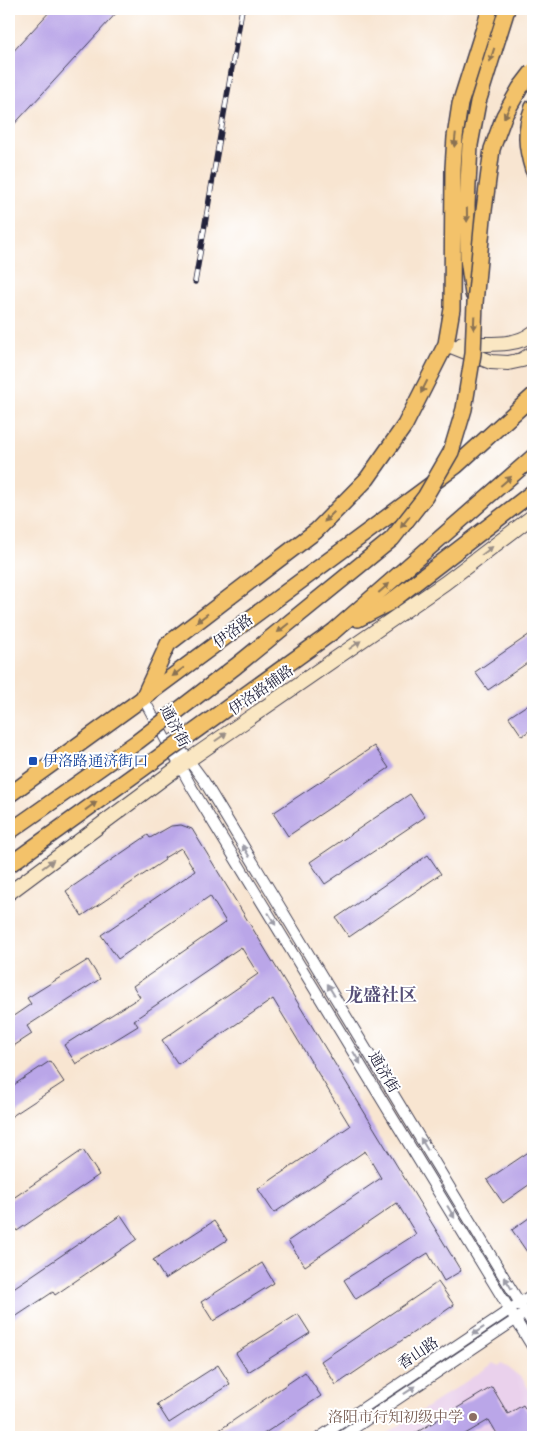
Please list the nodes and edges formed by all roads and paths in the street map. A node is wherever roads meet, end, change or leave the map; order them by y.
1 (490, 9) edge
2 (507, 9) edge
3 (533, 71) edge
4 (533, 107) edge
5 (533, 170) edge
6 (475, 303) junction
7 (533, 333) edge
8 (446, 344) junction
9 (533, 354) edge
10 (533, 396) edge
11 (533, 457) edge
12 (533, 492) edge
13 (533, 516) edge
14 (334, 631) junction
15 (143, 698) junction
16 (184, 763) junction
17 (9, 795) edge
18 (9, 832) edge
19 (9, 865) edge
20 (9, 893) edge
21 (533, 1294) edge
22 (520, 1303) junction
23 (511, 1309) junction
24 (530, 1310) edge
25 (516, 1319) junction
26 (533, 1325) edge
27 (533, 1348) edge
28 (320, 1437) edge
29 (341, 1437) edge

1 -> 8 main road
2 -> 6 main road, bridge
3 -> 6 main road, bridge
4 - 5 main road
6 -> 18 main road, bridge
7 - 8 main road
8 - 9 main road
8 -> 15 main road
10 -> 15 main road, 伊洛路
14 -> 11 main road
12 - 14 main road
16 -> 13 main road, 伊洛路辅路
19 -> 14 main road, bridge
15 - 16 street, 通济街
15 - 17 main road, 伊洛路
20 -> 16 main road, 伊洛路辅路
22 -> 16 street, 通济街
16 -> 23 street, 通济街
21 - 22 street, 香山路
22 - 23 street, 香山路
22 - 24 street, 通济街
23 - 25 street, 通济街
23 -> 28 street, 香山路
24 - 25 street, 香山路
24 - 26 street, 通济街
25 - 27 street, 通济街
29 -> 25 street, 香山路

